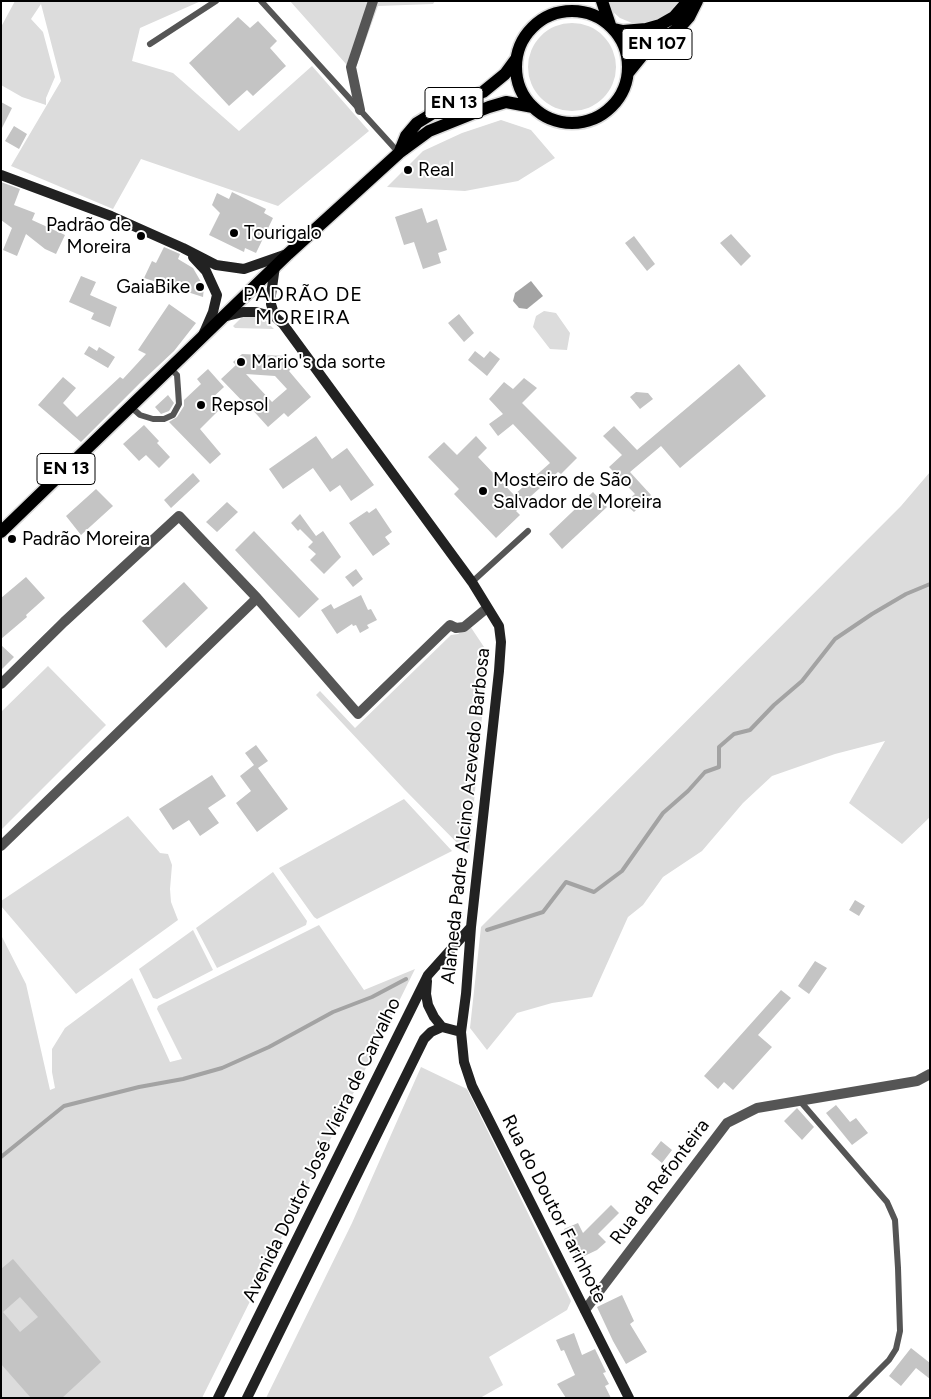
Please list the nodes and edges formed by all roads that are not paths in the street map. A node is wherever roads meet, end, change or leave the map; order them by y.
1 (216, 1) edge
2 (261, 1) edge
3 (373, 1) edge
4 (576, 1) edge
5 (602, 1) edge
6 (688, 1) edge
7 (698, 1) edge
8 (562, 11) junction
9 (612, 27) junction
10 (150, 44) dead end
11 (516, 59) junction
12 (628, 73) junction
13 (533, 107) junction
14 (360, 110) junction
15 (399, 153) junction
16 (1, 175) edge
17 (183, 248) junction
18 (288, 254) junction
19 (275, 266) junction
20 (223, 317) junction
21 (275, 317) junction
22 (202, 337) junction
23 (170, 368) junction
24 (131, 407) junction
25 (528, 531) dead end
26 (1, 532) edge
27 (472, 582) junction
28 (257, 598) junction
29 (487, 608) junction
30 (1, 684) edge
31 (1, 846) edge
32 (471, 926) junction
33 (428, 975) junction
34 (442, 1027) junction
35 (461, 1032) junction
36 (930, 1074) edge
37 (800, 1101) junction
38 (585, 1310) junction
39 (218, 1398) edge
40 (246, 1398) edge
41 (629, 1398) edge
42 (851, 1398) edge

1 - 10 lane
2 - 14 lane
3 - 14 street
4 - 8 main road, EN 13
5 - 9 main road, EN 13
6 - 9 main road, EN 107
7 - 12 main road, EN 107
8 - 9 main road, EN 13
8 - 11 main road, EN 13
9 - 12 main road, EN 13
11 - 13 main road, EN 13
11 - 15 main road, EN 13
12 - 13 main road, EN 13
13 - 15 main road, EN 13
14 - 15 lane
15 - 18 main road, EN 13
16 - 17 main road
17 - 18 main road
17 - 22 main road
18 - 19 main road, EN 13
19 - 20 main road, EN 13
19 - 21 main road
20 - 21 main road
20 - 22 main road, EN 13
21 - 27 main road, Alameda Padre Alcino Azevedo Barbosa
22 - 23 main road, EN 13
23 - 24 main road, EN 13
23 - 24 lane
24 - 26 main road, EN 13
25 - 27 lane
27 - 29 main road, Alameda Padre Alcino Azevedo Barbosa
28 - 29 street
28 - 30 street
28 - 31 street
29 - 32 main road, Alameda Padre Alcino Azevedo Barbosa
32 - 33 main road, Avenida Doutor José Vieira de Carvalho
32 - 35 main road, Alameda Padre Alcino Azevedo Barbosa
33 - 34 main road
33 - 39 main road, Avenida Doutor José Vieira de Carvalho
34 - 35 main road
34 - 40 main road
35 - 38 main road, Rua do Doutor Farinhote
36 - 37 street, Rua da Refonteira
37 - 38 street, Rua da Refonteira
37 - 42 lane
38 - 41 main road, Rua do Doutor Farinhote

